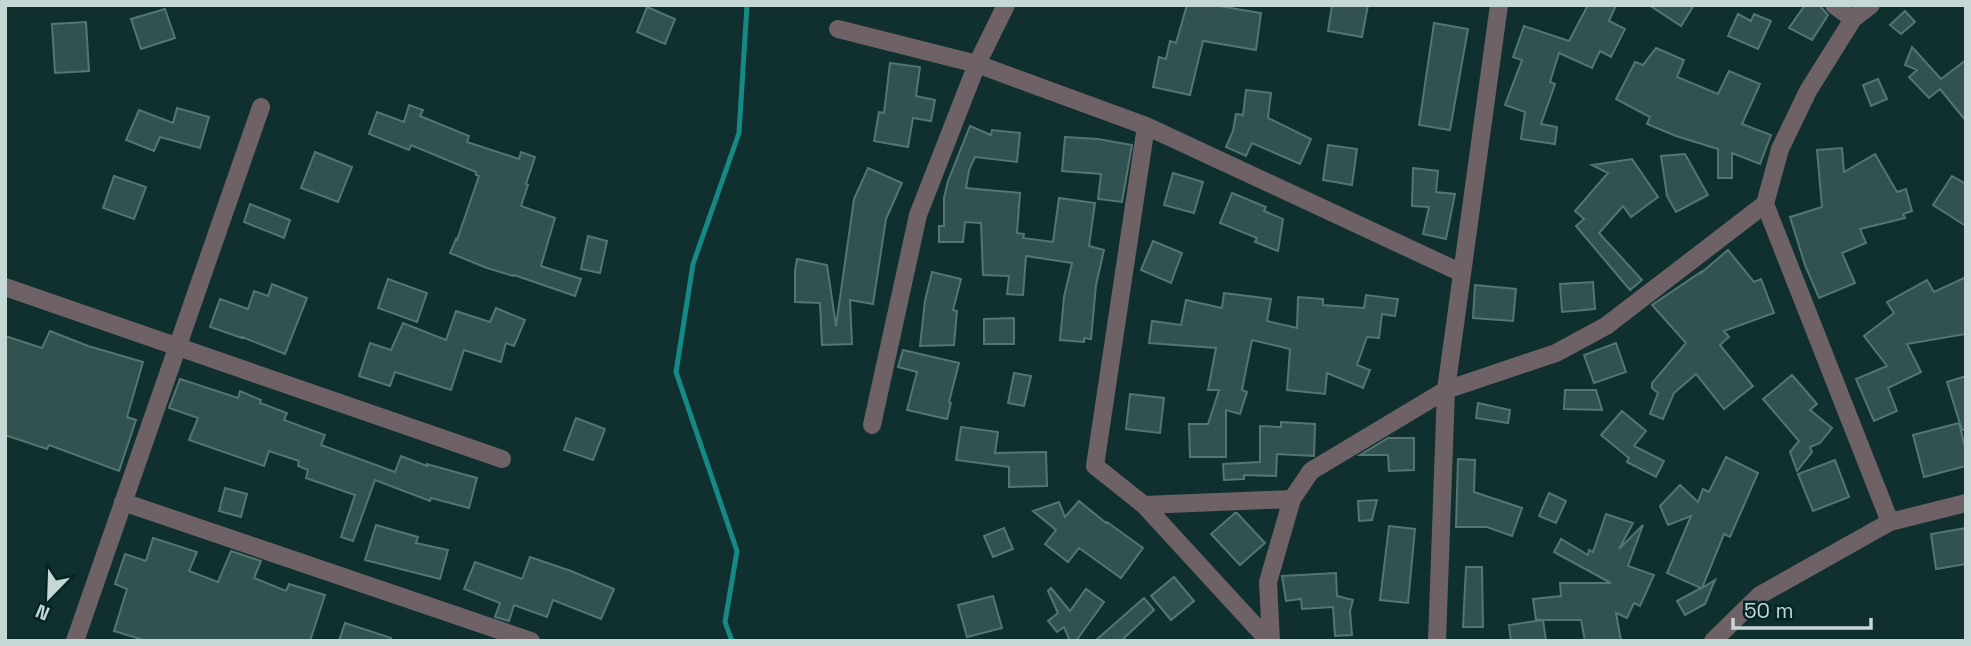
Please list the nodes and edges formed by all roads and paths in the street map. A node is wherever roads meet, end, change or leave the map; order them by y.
1 (1006, 5) edge
2 (1499, 5) edge
3 (1834, 5) edge
4 (1871, 5) edge
5 (1853, 19) junction
6 (838, 29) dead end
7 (976, 64) junction
8 (261, 107) dead end
9 (1146, 126) junction
10 (1765, 204) junction
11 (1462, 273) junction
12 (5, 287) edge
13 (178, 346) junction
14 (1446, 390) junction
15 (872, 425) dead end
16 (502, 459) dead end
17 (1293, 499) junction
18 (123, 502) junction
19 (1966, 503) edge
20 (1144, 505) junction
21 (1890, 522) junction
22 (520, 639) edge
23 (75, 641) edge
24 (1270, 641) edge
25 (1437, 641) edge
26 (1713, 641) edge

1 - 7 street
2 - 11 street
3 - 5 street
4 - 5 street
5 - 10 street
6 - 7 street
7 - 9 street
7 - 15 street
8 - 13 street
9 - 11 street
9 - 20 street
10 - 14 street
10 - 21 street
11 - 14 street
12 - 13 street
13 - 16 street
13 - 18 street
14 - 17 street
14 - 25 street
17 - 20 street
17 - 24 street
18 - 22 street
18 - 23 street
19 - 21 street
20 - 24 street
21 - 26 street

